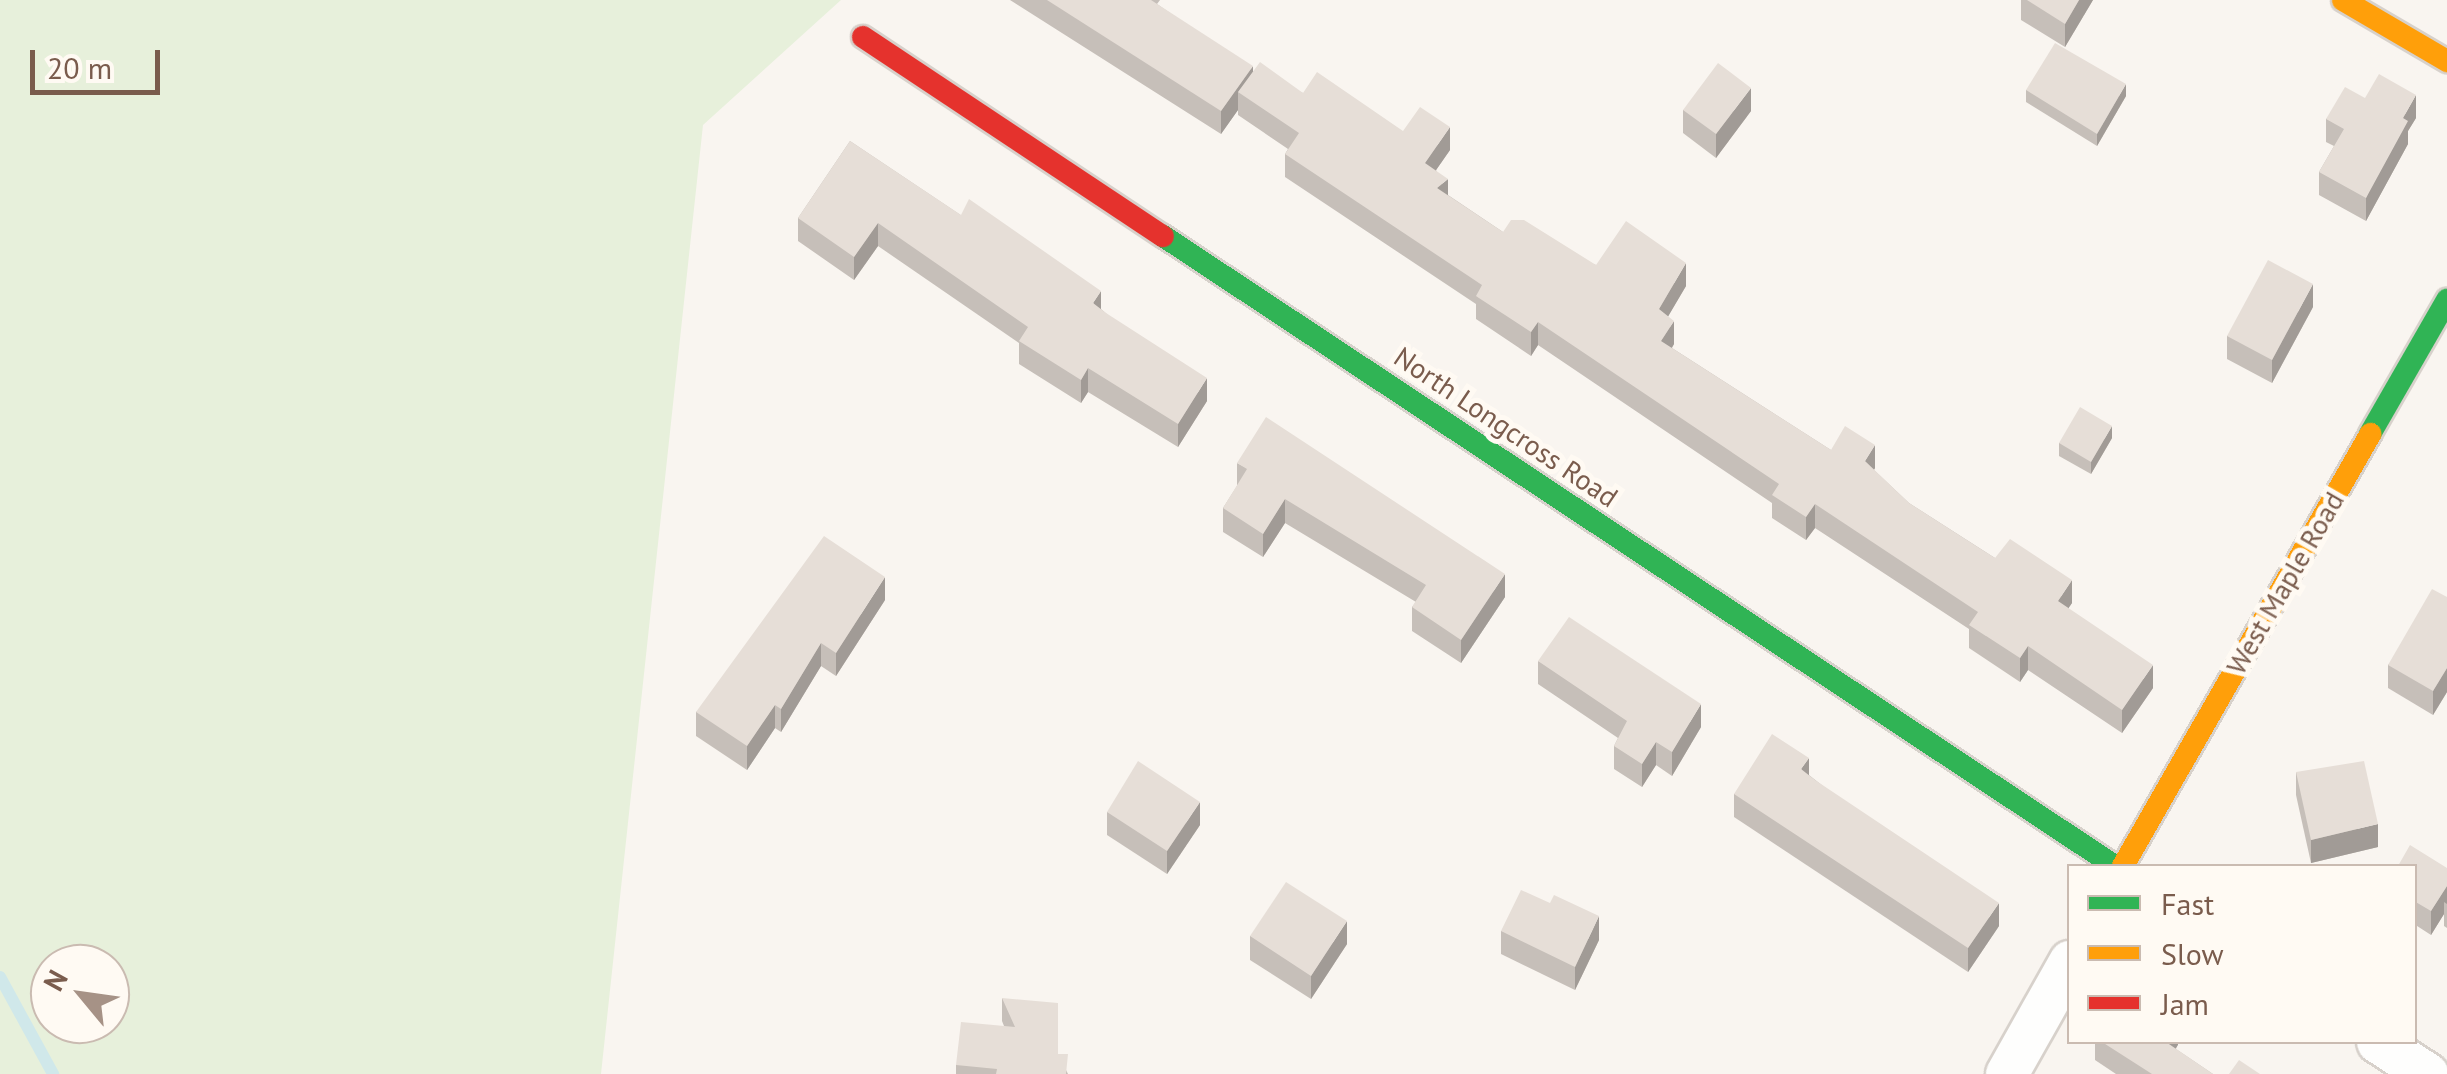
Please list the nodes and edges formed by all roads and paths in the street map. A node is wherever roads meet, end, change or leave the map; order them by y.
1 (2343, 0) edge
2 (863, 38) dead end
3 (2447, 61) edge
4 (2447, 300) edge
5 (2116, 864) edge
6 (2120, 864) edge
7 (2067, 967) edge
8 (2381, 1044) edge
9 (2007, 1074) edge
10 (2427, 1074) edge

1 - 3 street
2 - 5 street, North Longcross Road
4 - 6 street, West Maple Road
7 - 9 street
8 - 10 street

